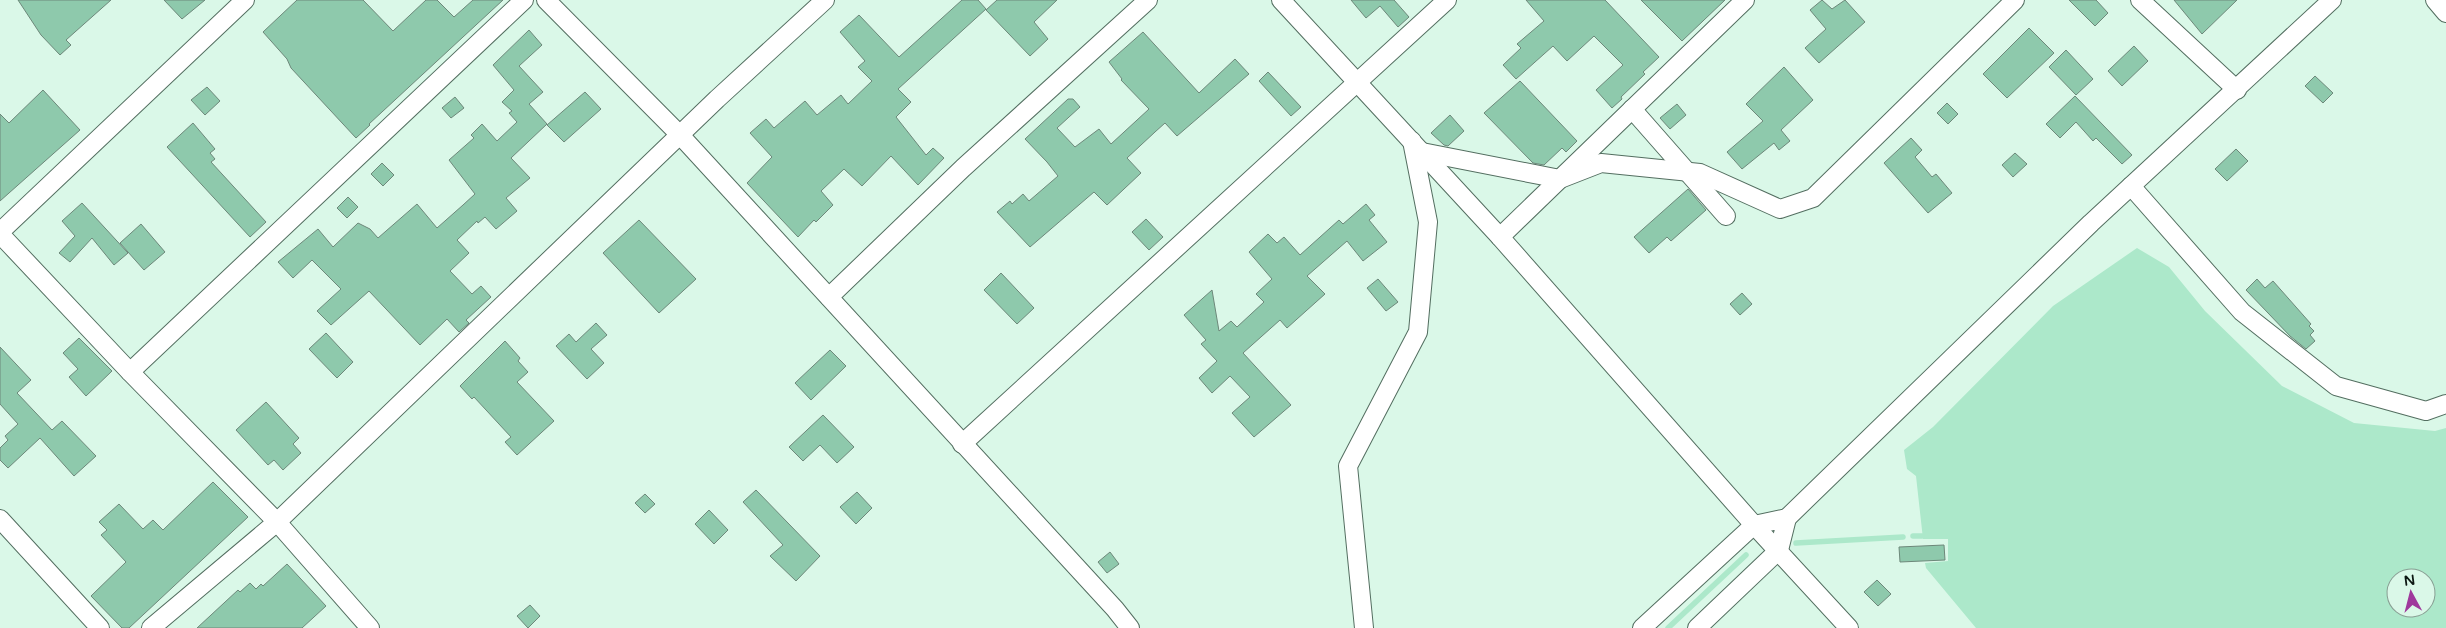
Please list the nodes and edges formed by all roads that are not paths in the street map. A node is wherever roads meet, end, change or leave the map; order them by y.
1 (245, 0) edge
2 (524, 0) edge
3 (546, 0) edge
4 (825, 0) edge
5 (1148, 0) edge
6 (1281, 0) edge
7 (1447, 0) edge
8 (1745, 0) edge
9 (2015, 0) edge
10 (2140, 0) edge
11 (2332, 0) edge
12 (2435, 0) edge
13 (2446, 12) edge
14 (1359, 82) junction
15 (2237, 90) junction
16 (1632, 109) junction
17 (680, 135) junction
18 (1417, 146) junction
19 (1686, 171) junction
20 (1560, 179) junction
21 (2131, 186) junction
22 (1726, 216) dead end
23 (0, 233) edge
24 (1500, 238) junction
25 (828, 297) junction
26 (130, 372) junction
27 (2446, 404) edge
28 (962, 444) junction
29 (1787, 518) junction
30 (0, 519) edge
31 (276, 522) junction
32 (1754, 525) junction
33 (1780, 550) junction
34 (100, 628) edge
35 (151, 628) edge
36 (370, 628) edge
37 (1130, 628) edge
38 (1364, 628) edge
39 (1642, 628) edge
40 (1697, 628) edge
41 (1850, 628) edge

1 - 23 street
2 - 26 street
3 - 17 street
4 - 17 street
5 - 25 street
6 - 14 street
7 - 14 street
8 - 16 street
9 - 19 street
10 - 15 street
11 - 15 street
12 - 13 street
14 - 18 street
14 - 28 street
15 - 21 street
16 - 19 street
16 - 20 street
17 - 25 street
17 - 31 street
18 - 20 street
18 - 24 street
18 - 38 street
19 - 20 street
19 - 22 street
20 - 24 street
21 - 27 street
21 - 29 street
23 - 26 street
24 - 32 street
25 - 28 street
26 - 31 street
28 - 37 street
29 - 32 street
29 - 33 street
30 - 34 street
31 - 35 street
31 - 36 street
32 - 33 street
32 - 39 street
33 - 40 street
33 - 41 street

